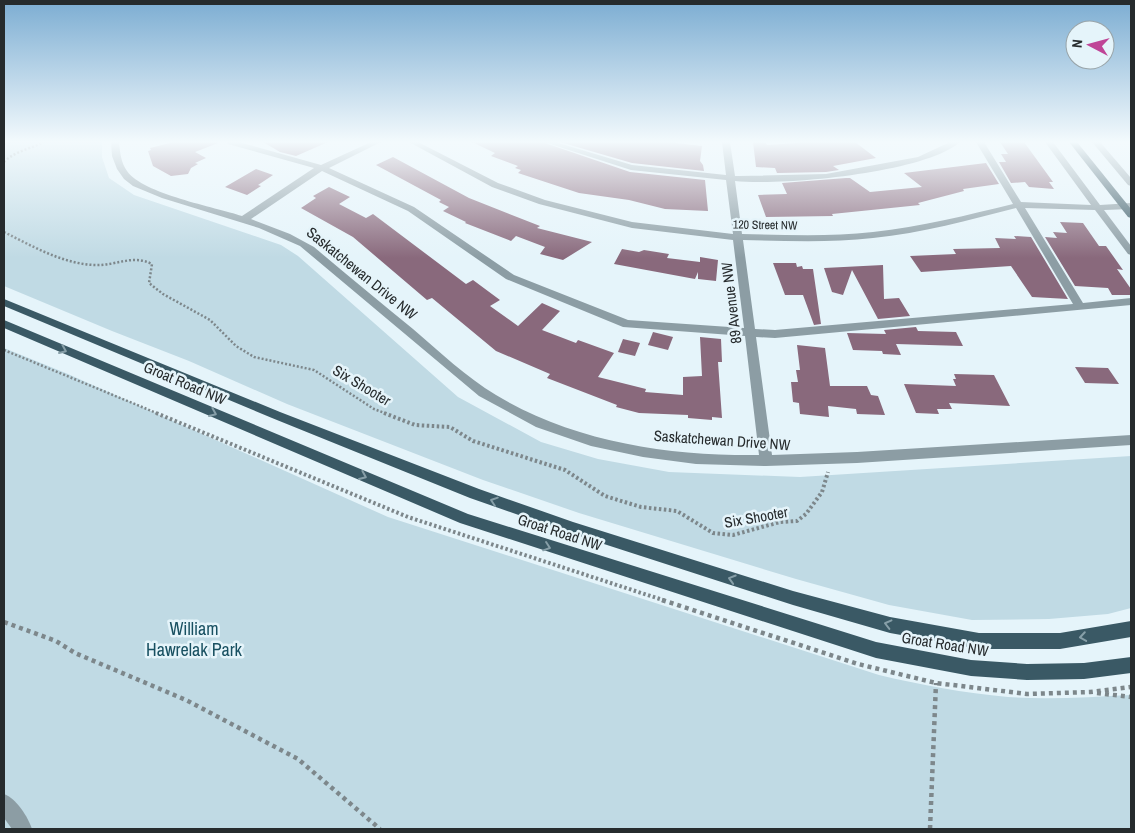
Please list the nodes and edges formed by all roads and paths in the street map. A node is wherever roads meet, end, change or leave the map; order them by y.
1 (133, 181) edge
2 (303, 181) edge
3 (350, 181) edge
4 (487, 181) edge
5 (730, 181) edge
6 (1004, 181) edge
7 (1078, 181) edge
8 (1106, 181) edge
9 (1019, 205) junction
10 (1128, 206) edge
11 (1098, 208) junction
12 (1131, 215) edge
13 (244, 220) junction
14 (4, 232) edge
15 (738, 237) junction
16 (1131, 252) edge
17 (4, 302) edge
18 (1131, 302) edge
19 (1080, 306) junction
20 (4, 324) edge
21 (11, 330) edge
22 (750, 334) junction
23 (1131, 440) edge
24 (766, 461) junction
25 (828, 471) dead end
26 (4, 622) edge
27 (1131, 629) edge
28 (1131, 665) edge
29 (936, 683) dead end
30 (1090, 692) dead end
31 (1131, 697) edge
32 (4, 803) edge
33 (23, 829) edge
34 (380, 829) edge
35 (930, 829) edge

1 - 13 street, Saskatchewan Drive NW
2 - 13 street
3 - 22 street
4 - 15 street, 120 Street NW
5 - 15 street, 89 Avenue NW
6 - 9 street
7 - 11 street
8 - 10 main road
9 - 11 street, 120 Street NW
9 - 15 street, 120 Street NW
9 - 19 street
10 - 11 street, 120 Street NW
10 - 12 main road
11 - 16 street
13 - 24 street, Saskatchewan Drive NW
14 - 25 path, Six Shooter
15 - 22 street, 89 Avenue NW
27 -> 17 main road, Groat Road NW
18 - 19 street
19 - 22 street
20 - 21 main road, Groat Road NW
21 -> 28 main road, Groat Road NW
22 - 24 street, 89 Avenue NW
23 - 24 street, Saskatchewan Drive NW
26 - 34 path
29 - 35 path
30 - 31 path
32 - 33 street

